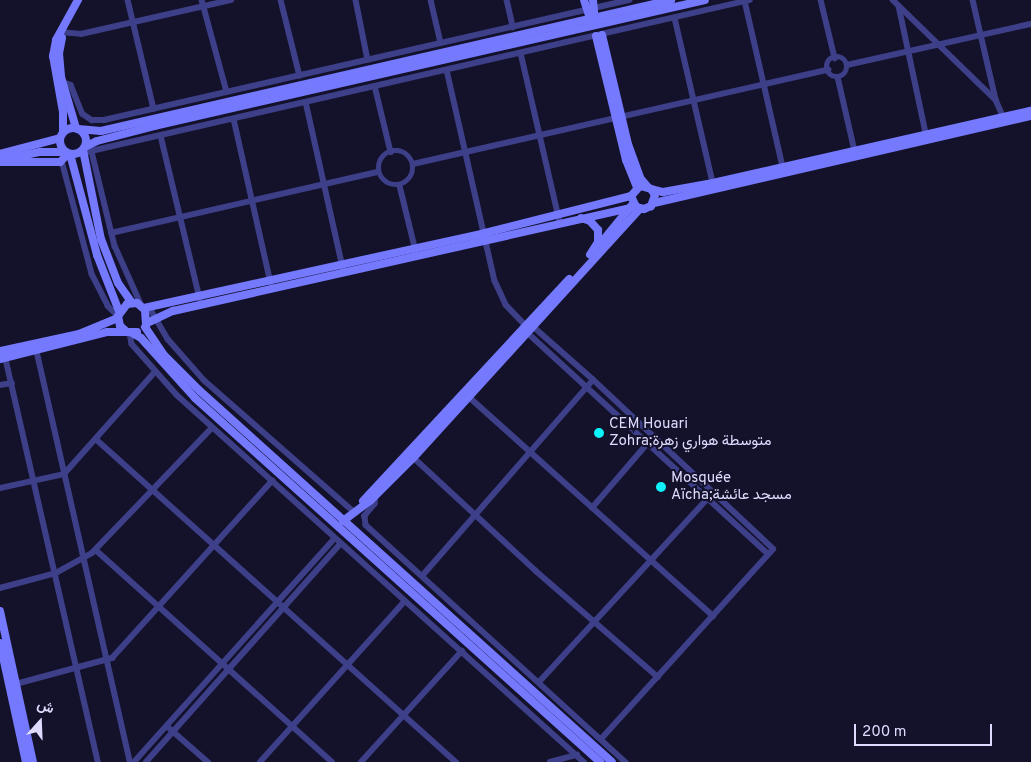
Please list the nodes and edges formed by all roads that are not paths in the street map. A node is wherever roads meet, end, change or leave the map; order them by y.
1 (78, 0) edge
2 (82, 0) edge
3 (128, 0) edge
4 (231, 0) edge
5 (281, 0) edge
6 (356, 0) edge
7 (431, 0) edge
8 (507, 0) edge
9 (584, 0) edge
10 (629, 0) edge
11 (672, 0) edge
12 (705, 0) edge
13 (748, 0) edge
14 (821, 0) edge
15 (893, 0) edge
16 (973, 0) edge
17 (203, 3) edge
18 (591, 6) edge
19 (900, 6) junction
20 (674, 18) junction
21 (593, 21) junction
22 (133, 22) junction
23 (1031, 24) edge
24 (513, 27) junction
25 (62, 32) junction
26 (599, 35) junction
27 (980, 35) junction
28 (441, 43) junction
29 (939, 44) junction
30 (909, 51) junction
31 (521, 53) junction
32 (835, 58) junction
33 (368, 60) junction
34 (847, 65) junction
35 (446, 70) junction
36 (828, 70) junction
37 (300, 76) junction
38 (838, 77) junction
39 (62, 82) junction
40 (766, 84) junction
41 (376, 86) junction
42 (227, 92) junction
43 (996, 100) junction
44 (694, 101) junction
45 (306, 102) junction
46 (154, 109) junction
47 (1031, 111) edge
48 (1031, 116) edge
49 (618, 118) junction
50 (234, 119) junction
51 (1005, 120) junction
52 (77, 129) junction
53 (62, 135) junction
54 (161, 136) junction
55 (539, 136) junction
56 (927, 137) junction
57 (855, 151) junction
58 (76, 152) junction
59 (92, 152) junction
60 (391, 152) junction
61 (467, 152) junction
62 (0, 154) edge
63 (62, 161) junction
64 (0, 162) edge
65 (413, 164) junction
66 (783, 167) junction
67 (378, 172) junction
68 (713, 183) junction
69 (324, 184) junction
70 (400, 186) junction
71 (637, 187) junction
72 (649, 188) junction
73 (252, 200) junction
74 (654, 203) junction
75 (634, 204) junction
76 (180, 218) junction
77 (577, 218) junction
78 (559, 219) junction
79 (111, 233) junction
80 (486, 236) junction
81 (416, 252) junction
82 (590, 255) junction
83 (343, 268) junction
84 (271, 285) junction
85 (200, 298) junction
86 (132, 303) junction
87 (145, 307) junction
88 (118, 315) junction
89 (155, 318) junction
90 (146, 325) junction
91 (529, 329) junction
92 (130, 332) junction
93 (36, 347) junction
94 (3, 355) edge
95 (155, 372) junction
96 (593, 380) junction
97 (12, 383) junction
98 (0, 385) edge
99 (586, 388) junction
100 (467, 395) junction
101 (212, 428) junction
102 (654, 436) junction
103 (96, 439) junction
104 (648, 443) junction
105 (530, 452) junction
106 (412, 455) junction
107 (64, 474) junction
108 (34, 480) junction
109 (272, 481) junction
110 (0, 488) edge
111 (153, 492) junction
112 (713, 492) junction
113 (376, 495) junction
114 (709, 497) junction
115 (592, 508) junction
116 (354, 512) junction
117 (476, 514) junction
118 (343, 521) junction
119 (334, 538) junction
120 (340, 544) junction
121 (214, 545) junction
122 (96, 550) junction
123 (768, 554) junction
124 (84, 558) junction
125 (649, 559) junction
126 (56, 572) junction
127 (422, 576) junction
128 (0, 588) edge
129 (278, 602) junction
130 (404, 602) junction
131 (159, 607) junction
132 (285, 608) junction
133 (0, 612) edge
134 (713, 616) junction
135 (593, 621) junction
136 (0, 643) edge
137 (462, 651) junction
138 (107, 661) junction
139 (223, 664) junction
140 (348, 664) junction
141 (77, 668) junction
142 (230, 670) junction
143 (658, 677) junction
144 (539, 682) junction
145 (13, 684) junction
146 (404, 714) junction
147 (167, 726) junction
148 (292, 726) junction
149 (174, 732) junction
150 (601, 740) junction
151 (577, 755) junction
152 (26, 762) edge
153 (34, 762) edge
154 (98, 762) edge
155 (130, 762) edge
156 (134, 762) edge
157 (146, 762) edge
158 (208, 762) edge
159 (260, 762) edge
160 (332, 762) edge
161 (361, 762) edge
162 (456, 762) edge
163 (550, 762) edge
164 (584, 762) edge
165 (600, 762) edge
166 (612, 762) edge
167 (626, 762) edge

1 - 25 street
2 - 25 street
3 - 22 street
4 - 17 street
5 - 37 street
6 - 33 street
7 - 28 street
8 - 24 street
9 - 18 street
10 - 18 street
11 - 21 street
12 - 21 street
13 - 20 street
13 - 40 street
14 - 32 street
15 - 19 street
16 - 27 street
17 - 22 street
17 - 42 street
18 - 21 street
18 - 24 street
19 - 29 street
19 - 30 street
20 - 26 street
20 - 44 street
21 - 52 street
21 - 58 street
22 - 25 street
22 - 46 street
23 - 27 street
24 - 28 street
25 - 39 street
25 - 53 street
26 - 31 street
26 - 49 street
27 - 29 street
27 - 43 street
28 - 33 street
29 - 30 street
29 - 43 street
30 - 34 street
30 - 56 street
31 - 35 street
31 - 55 street
32 - 34 street
32 - 36 street
33 - 37 street
34 - 38 street
35 - 41 street
35 - 61 street
36 - 38 street
36 - 40 street
37 - 42 street
38 - 57 street
39 - 46 street
39 - 52 street
40 - 44 street
40 - 66 street
41 - 45 street
41 - 60 street
42 - 46 street
43 - 51 street
44 - 49 street
44 - 68 street
45 - 50 street
45 - 69 street
47 - 51 street
48 - 51 street
49 - 55 street
49 - 71 street
49 - 72 street
50 - 54 street
50 - 73 street
51 - 56 street
52 - 53 street
52 - 58 street
53 - 58 street
53 - 62 street
54 - 59 street
54 - 76 street
55 - 61 street
55 - 78 street
56 - 57 street
56 - 74 street
57 - 66 street
58 - 59 street
58 - 63 street
58 - 64 street
58 - 86 street
58 - 88 street
59 - 79 street
60 - 65 street
60 - 67 street
61 - 65 street
61 - 80 street
63 - 64 street
63 - 88 street
65 - 70 street
66 - 68 street
67 - 69 street
67 - 70 street
68 - 72 street
69 - 73 street
69 - 83 street
70 - 81 street
71 - 72 street
71 - 75 street
72 - 74 street
73 - 76 street
73 - 84 street
74 - 75 street
75 - 77 street
75 - 78 street
75 - 82 street
75 - 91 street
76 - 79 street
76 - 85 street
77 - 78 street
77 - 82 street
78 - 80 street
79 - 87 street
80 - 81 street
80 - 91 street
81 - 83 street
82 - 91 street
83 - 84 street
84 - 85 street
84 - 89 street
85 - 87 street
86 - 87 street
86 - 88 street
87 - 89 street
87 - 90 street
88 - 92 street
88 - 93 street
89 - 90 street
89 - 116 street
90 - 92 street
90 - 118 street
91 - 96 street
91 - 99 street
91 - 100 street
92 - 93 street
92 - 95 street
92 - 165 street
93 - 94 street
93 - 107 street
94 - 97 street
95 - 101 street
95 - 103 street
96 - 99 street
96 - 102 street
97 - 98 street
97 - 108 street
99 - 104 street
99 - 105 street
100 - 105 street
100 - 106 street
101 - 109 street
101 - 111 street
102 - 104 street
102 - 112 street
103 - 107 street
103 - 111 street
104 - 114 street
104 - 115 street
105 - 115 street
105 - 117 street
106 - 113 street
106 - 116 street
106 - 117 street
107 - 108 street
107 - 124 street
108 - 110 street
108 - 126 street
109 - 119 street
109 - 121 street
111 - 121 street
111 - 122 street
112 - 114 street
112 - 123 street
113 - 116 street
113 - 127 street
114 - 123 street
114 - 125 street
115 - 125 street
116 - 118 street
117 - 127 street
117 - 135 street
118 - 166 street
119 - 120 street
119 - 129 street
120 - 130 street
120 - 132 street
121 - 129 street
121 - 131 street
122 - 124 street
122 - 131 street
123 - 134 street
124 - 126 street
124 - 138 street
125 - 134 street
125 - 135 street
126 - 128 street
126 - 141 street
127 - 144 street
129 - 132 street
129 - 139 street
130 - 137 street
130 - 140 street
131 - 138 street
131 - 139 street
132 - 140 street
132 - 142 street
133 - 145 street
134 - 143 street
135 - 143 street
135 - 144 street
136 - 145 street
137 - 146 street
137 - 151 street
138 - 141 street
138 - 155 street
139 - 142 street
139 - 147 street
140 - 146 street
140 - 148 street
141 - 145 street
141 - 154 street
142 - 148 street
142 - 149 street
143 - 150 street
144 - 150 street
145 - 152 street
145 - 153 street
146 - 161 street
146 - 162 street
147 - 149 street
147 - 156 street
148 - 159 street
148 - 160 street
149 - 157 street
149 - 158 street
150 - 167 street
151 - 163 street
151 - 164 street

